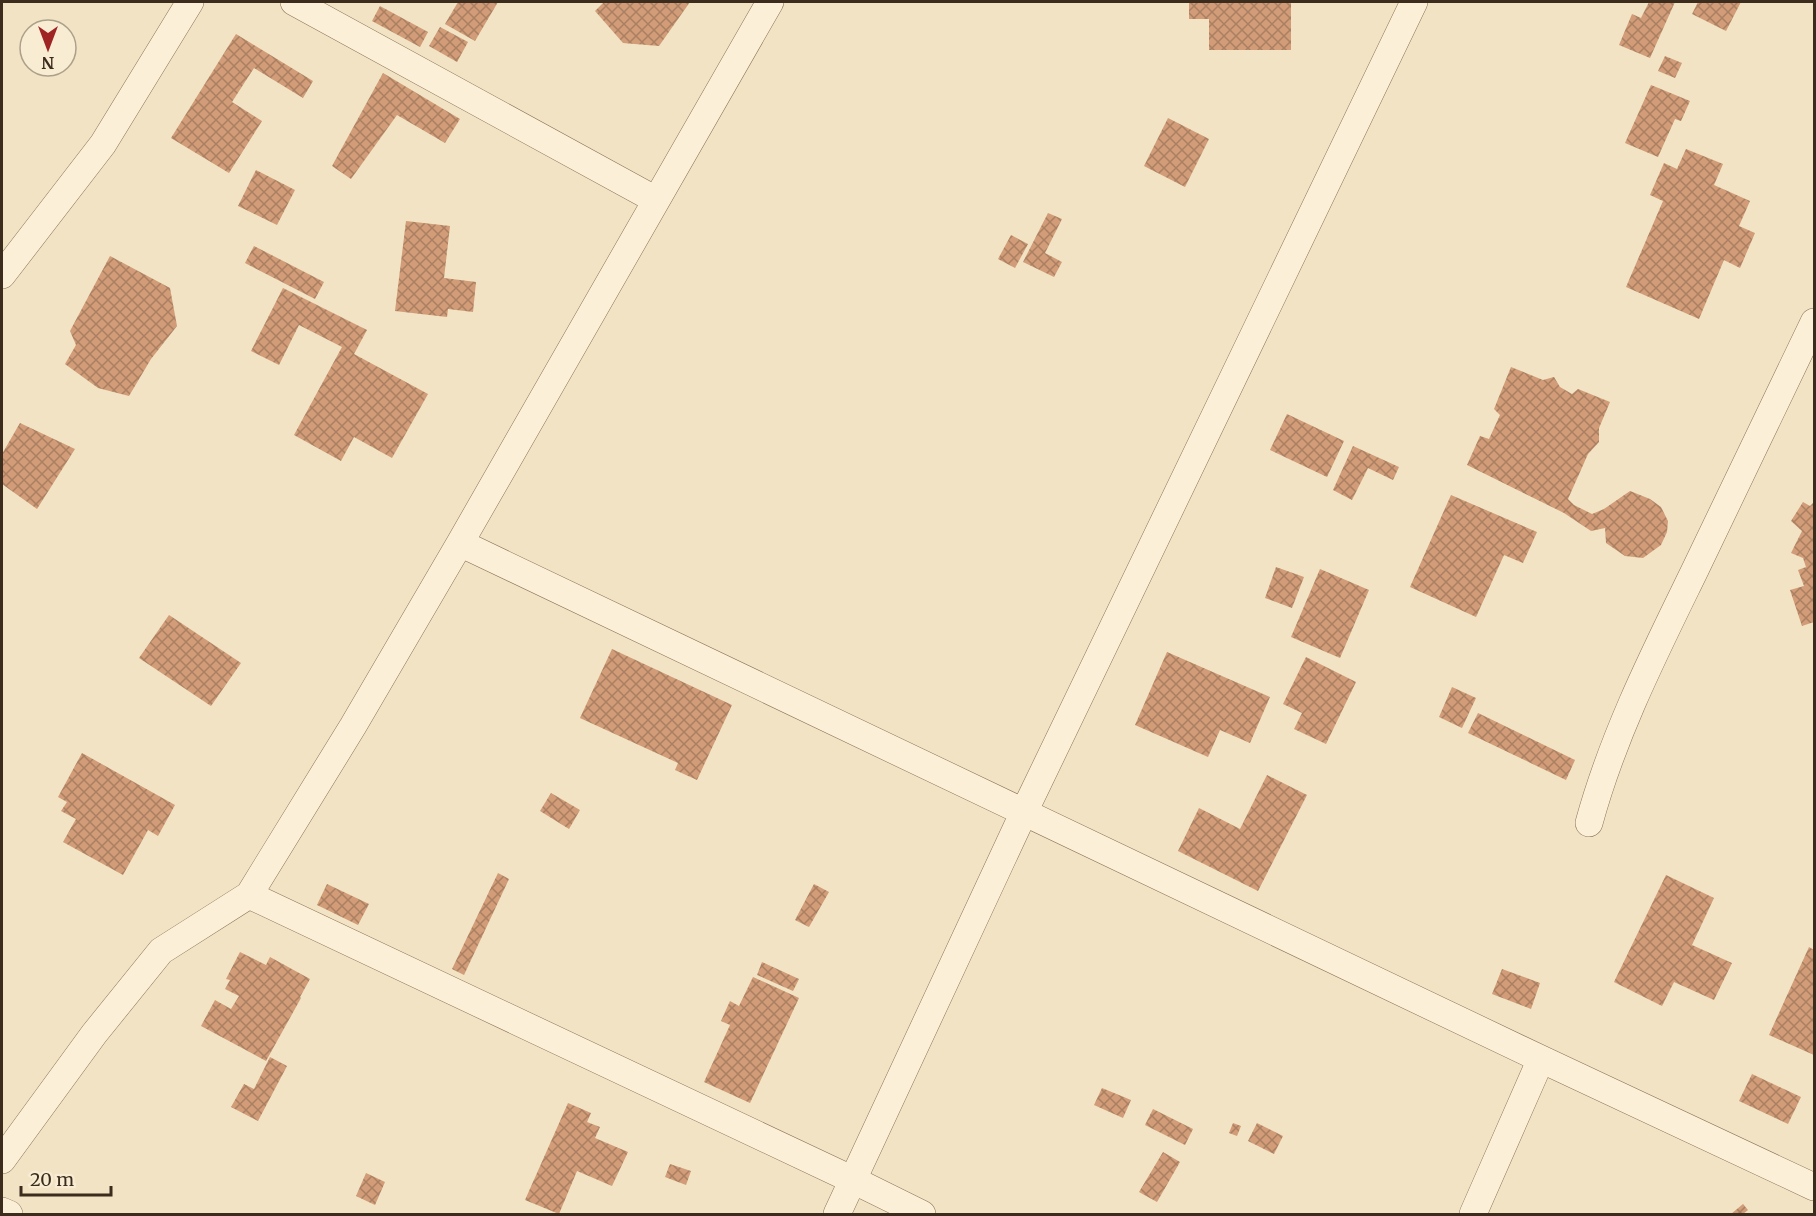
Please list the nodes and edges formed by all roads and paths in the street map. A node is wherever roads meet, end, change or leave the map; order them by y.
1 (190, 2) edge
2 (294, 2) edge
3 (770, 2) edge
4 (1414, 2) edge
5 (656, 200) junction
6 (2, 275) edge
7 (1815, 322) edge
8 (460, 543) junction
9 (1024, 812) junction
10 (1589, 823) dead end
11 (249, 895) junction
12 (1541, 1059) junction
13 (2, 1160) edge
14 (853, 1180) junction
15 (1815, 1187) edge
16 (2, 1211) edge
17 (9, 1215) edge
18 (837, 1215) edge
19 (922, 1215) edge
20 (1473, 1215) edge

1 - 6 street
2 - 5 street
3 - 5 street
4 - 9 street
5 - 8 street
7 - 10 street
8 - 9 street
8 - 11 street
9 - 12 street
9 - 14 street
11 - 13 street
11 - 14 street
12 - 15 street
12 - 20 street
14 - 18 street
14 - 19 street
16 - 17 street

